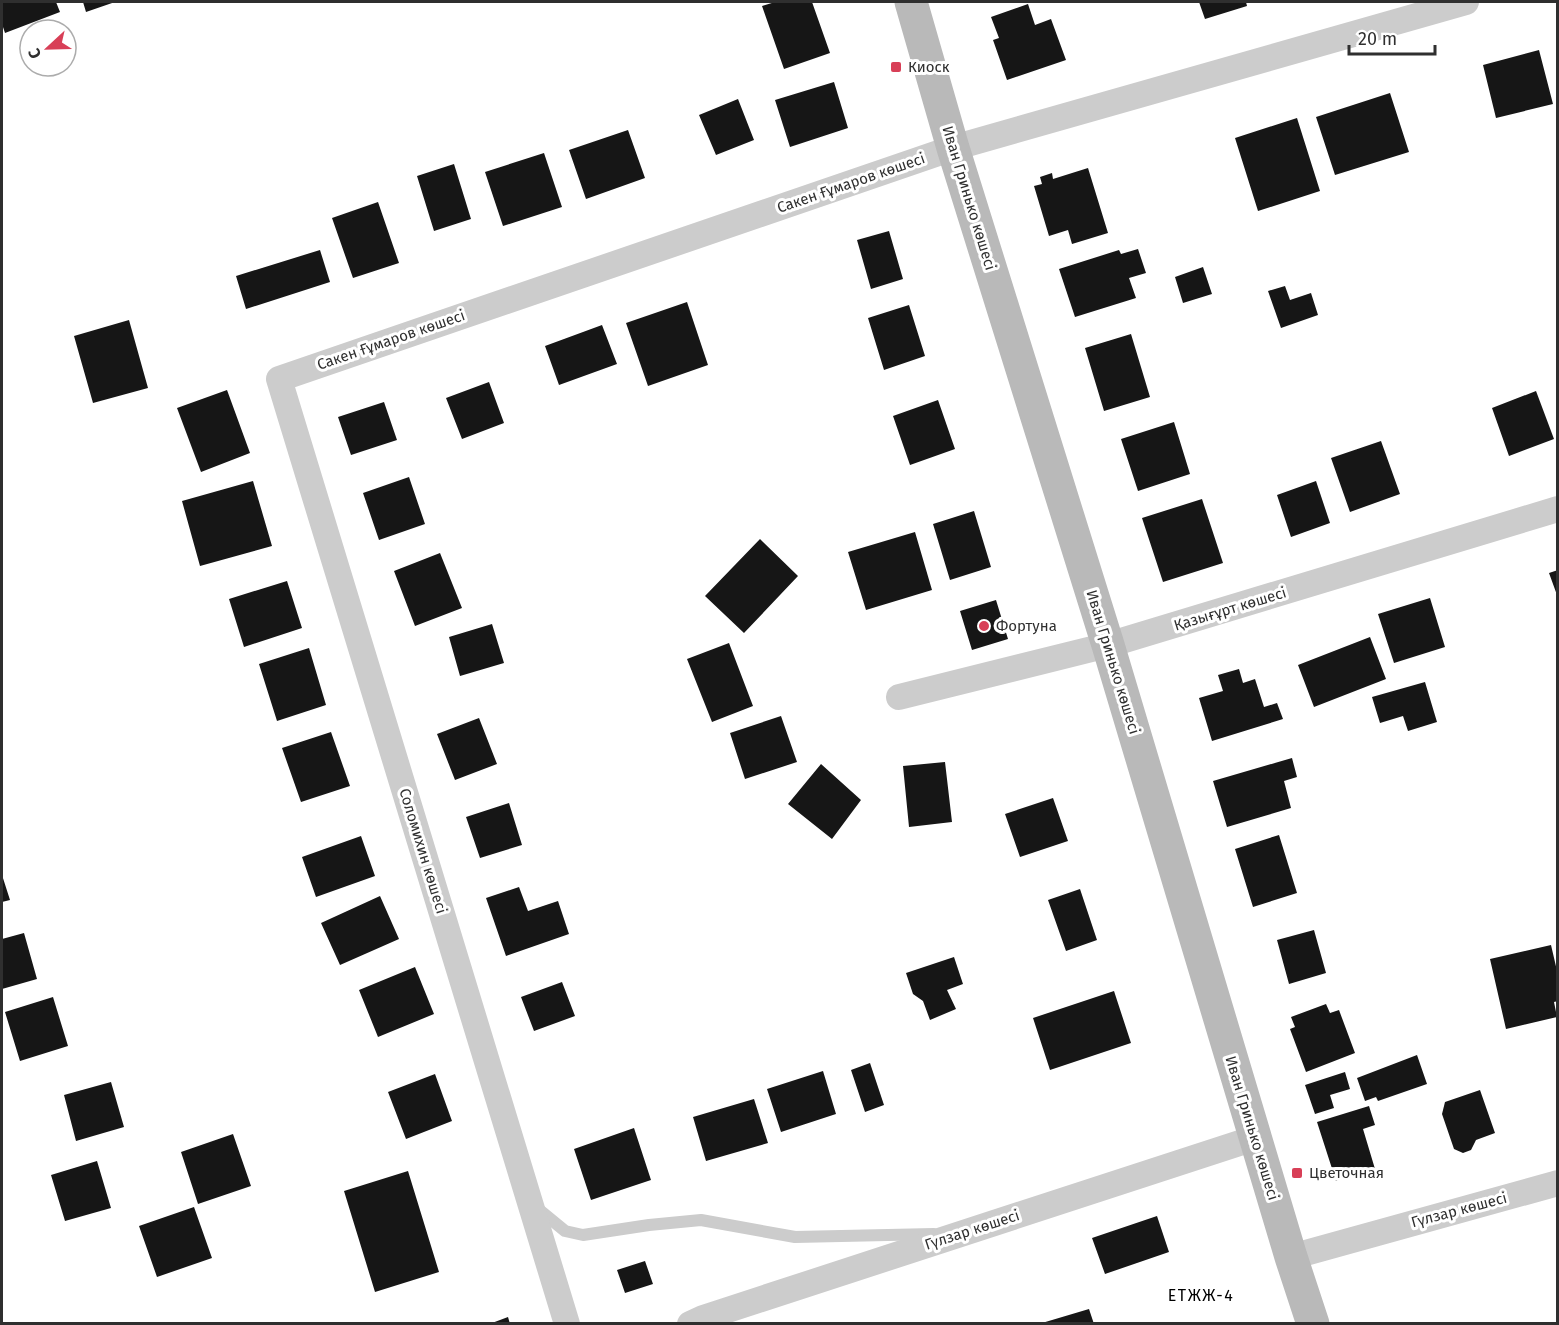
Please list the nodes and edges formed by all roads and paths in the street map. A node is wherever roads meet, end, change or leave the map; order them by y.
1 (911, 2) edge
2 (1466, 2) edge
3 (953, 148) junction
4 (279, 378) joint
5 (1557, 509) edge
6 (1108, 645) junction
7 (899, 697) dead end
8 (1256, 1138) junction
9 (1557, 1183) edge
10 (531, 1203) junction
11 (962, 1233) junction
12 (1291, 1257) junction
13 (567, 1323) edge
14 (690, 1323) edge
15 (1313, 1323) edge

1 - 3 street, Иван Гринько көшесі
2 - 3 street, Сакен Ғұмаров көшесі
3 - 4 street, Сакен Ғұмаров көшесі
3 - 6 street, Иван Гринько көшесі
4 - 10 street, Соломихин көшесі
5 - 6 street, Қазығұрт көшесі
6 - 7 street, Қазығұрт көшесі
6 - 8 street, Иван Гринько көшесі
8 - 11 street, Гүлзар көшесі
8 - 12 street, Иван Гринько көшесі
9 - 12 street, Гүлзар көшесі
10 - 11 lane
10 - 13 street, Соломихин көшесі
11 - 14 street, Гүлзар көшесі
12 - 15 street, Иван Гринько көшесі

